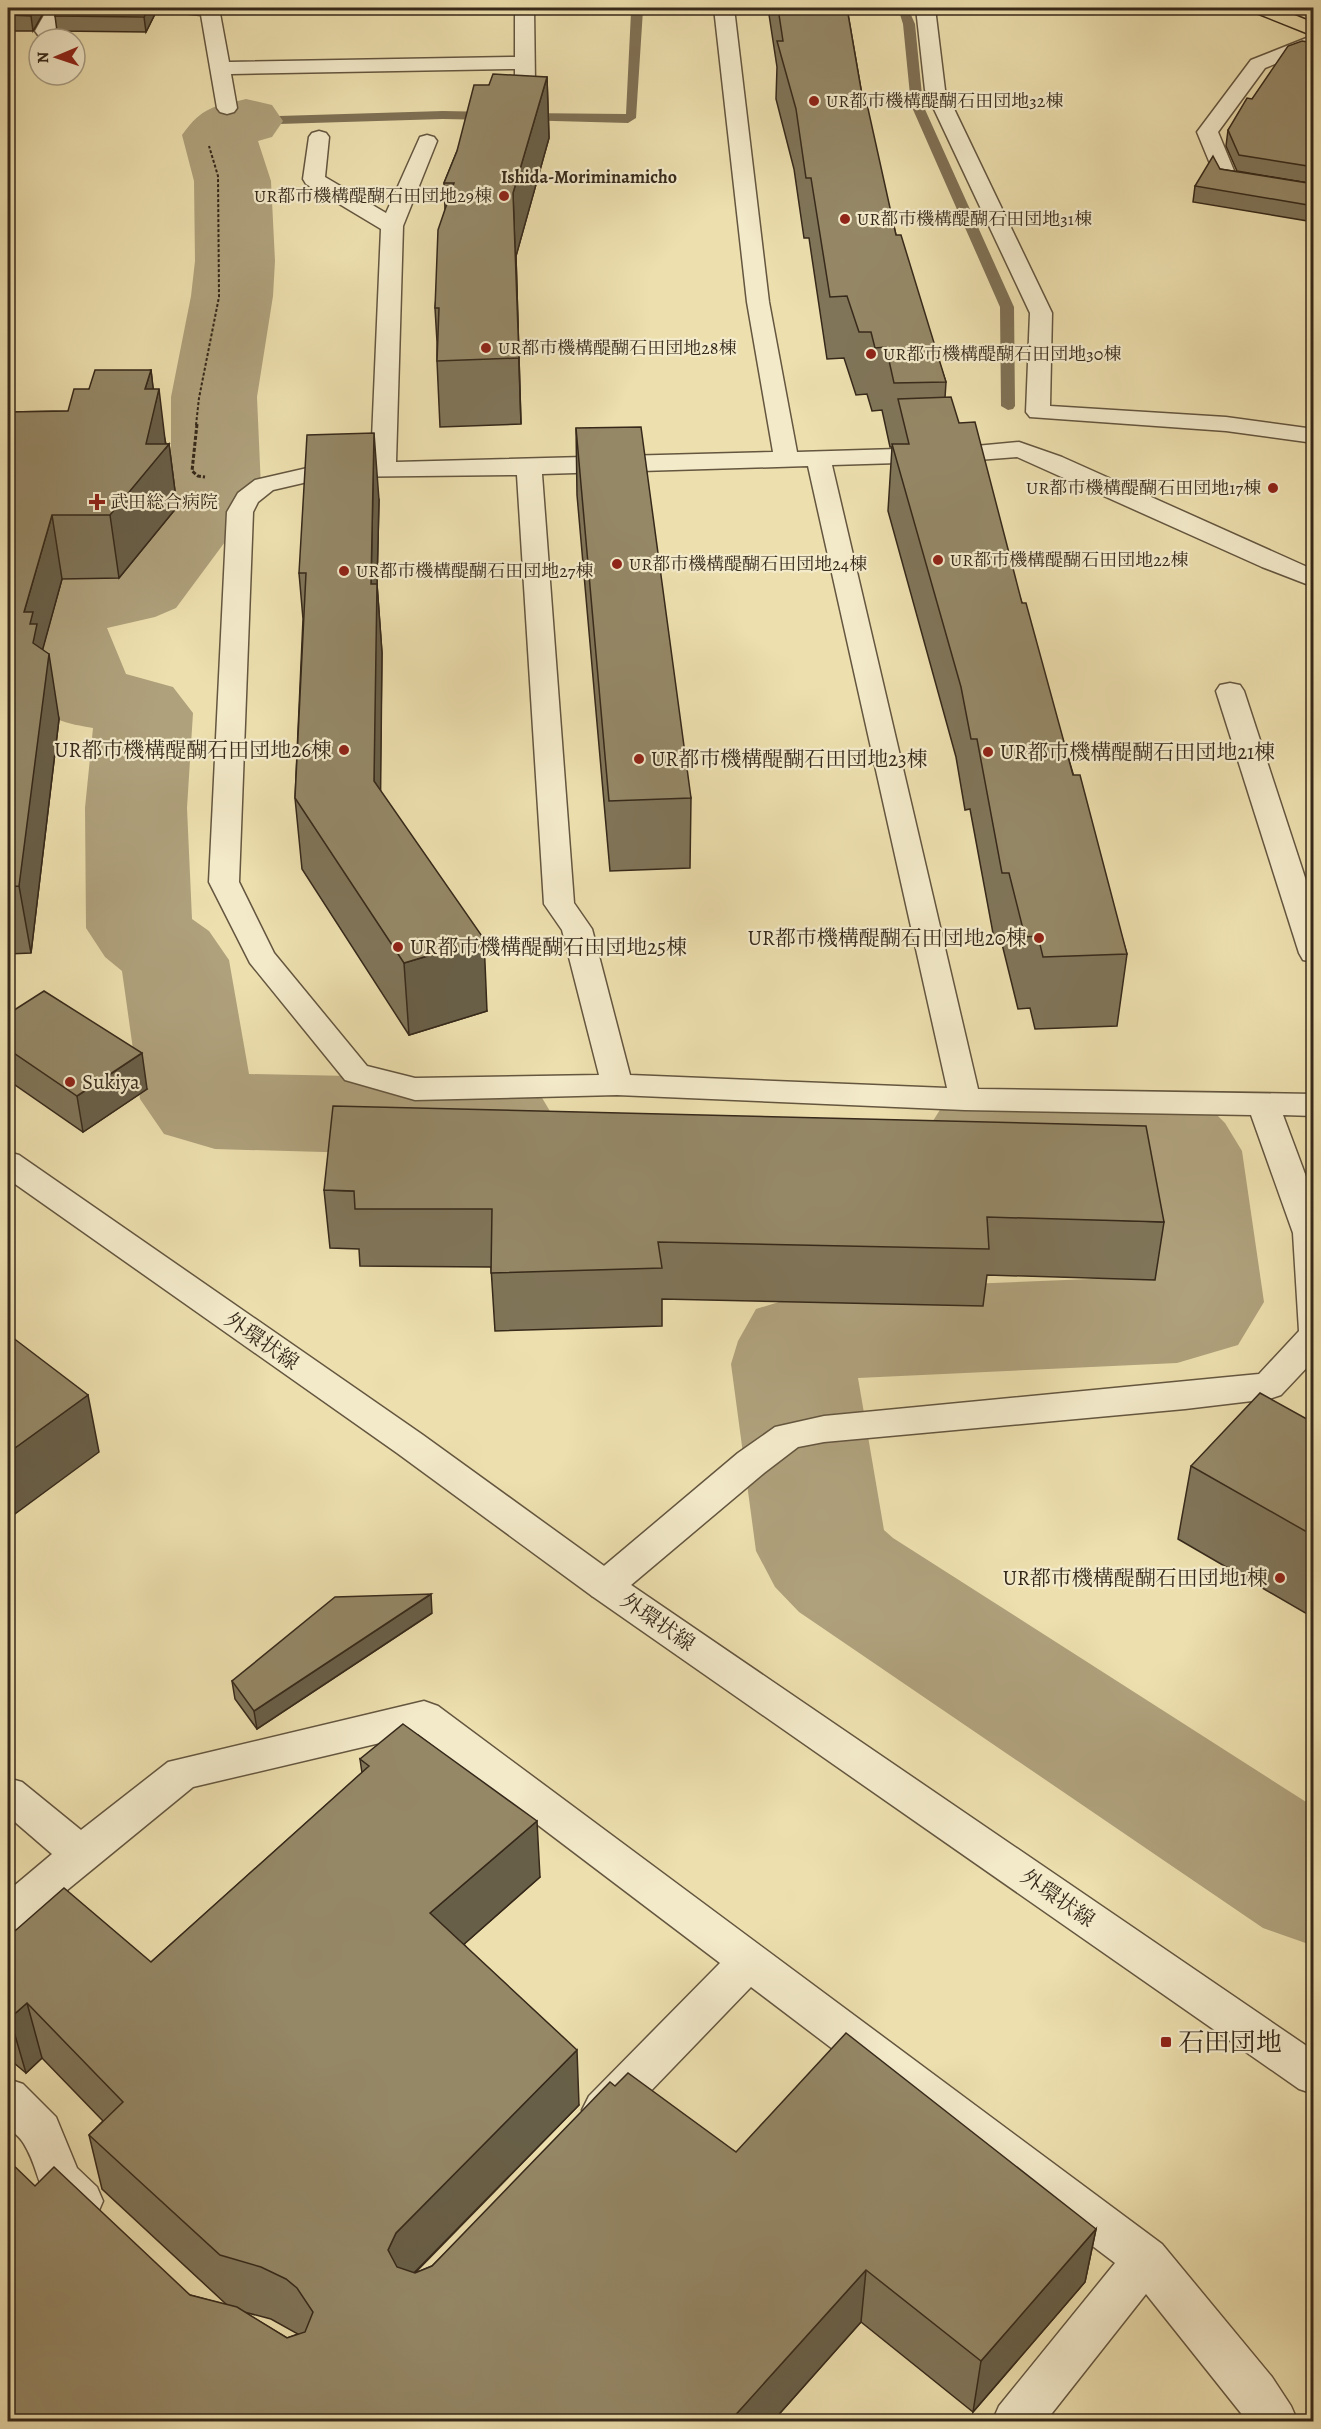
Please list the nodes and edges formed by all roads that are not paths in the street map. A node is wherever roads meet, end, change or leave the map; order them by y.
1 (57, 8) edge
2 (180, 8) edge
3 (210, 8) edge
4 (525, 8) edge
5 (724, 8) edge
6 (925, 8) edge
7 (1261, 8) edge
8 (47, 27) edge
9 (1314, 30) edge
10 (1314, 41) edge
11 (525, 63) junction
12 (221, 68) junction
13 (525, 103) edge
14 (227, 108) road end
15 (319, 137) dead end
16 (427, 141) dead end
17 (1314, 193) edge
18 (392, 226) junction
19 (1038, 412) junction
20 (1314, 436) edge
21 (1019, 449) junction
22 (818, 457) junction
23 (786, 458) junction
24 (529, 467) junction
25 (383, 469) junction
26 (1314, 579) edge
27 (1230, 691) dead end
28 (1314, 953) edge
29 (617, 1085) junction
30 (965, 1099) junction
31 (1263, 1104) junction
32 (1314, 1105) edge
33 (8, 1163) edge
34 (1314, 1328) edge
35 (1314, 1337) edge
36 (605, 1586) junction
37 (8, 1794) edge
38 (80, 1854) junction
39 (8, 1915) edge
40 (738, 1972) junction
41 (1314, 2075) edge
42 (8, 2098) edge
43 (578, 2138) edge
44 (110, 2228) edge
45 (1146, 2259) junction
46 (1015, 2421) edge
47 (1275, 2421) edge

1 - 8 street
2 - 3 street
3 - 12 street
4 - 11 street
5 - 23 street
6 - 19 street
7 - 9 main road
10 - 17 street
11 - 12 street
11 - 13 street
12 - 14 street
15 - 18 street
16 - 18 street
18 - 25 street
19 - 20 street
19 - 21 street
21 - 22 street
21 - 26 street
22 - 23 street
22 - 30 street
23 - 24 street
24 - 25 street
24 - 29 street
25 - 29 street
27 - 28 street
29 - 30 street
30 - 31 street
31 - 32 street
31 - 34 street
33 - 36 street, 外環状線
35 - 36 street
36 - 41 street, 外環状線
37 - 38 street
38 - 39 street
38 - 40 street
40 - 43 street
40 - 45 street
42 - 44 street
45 - 46 street
45 - 47 street

